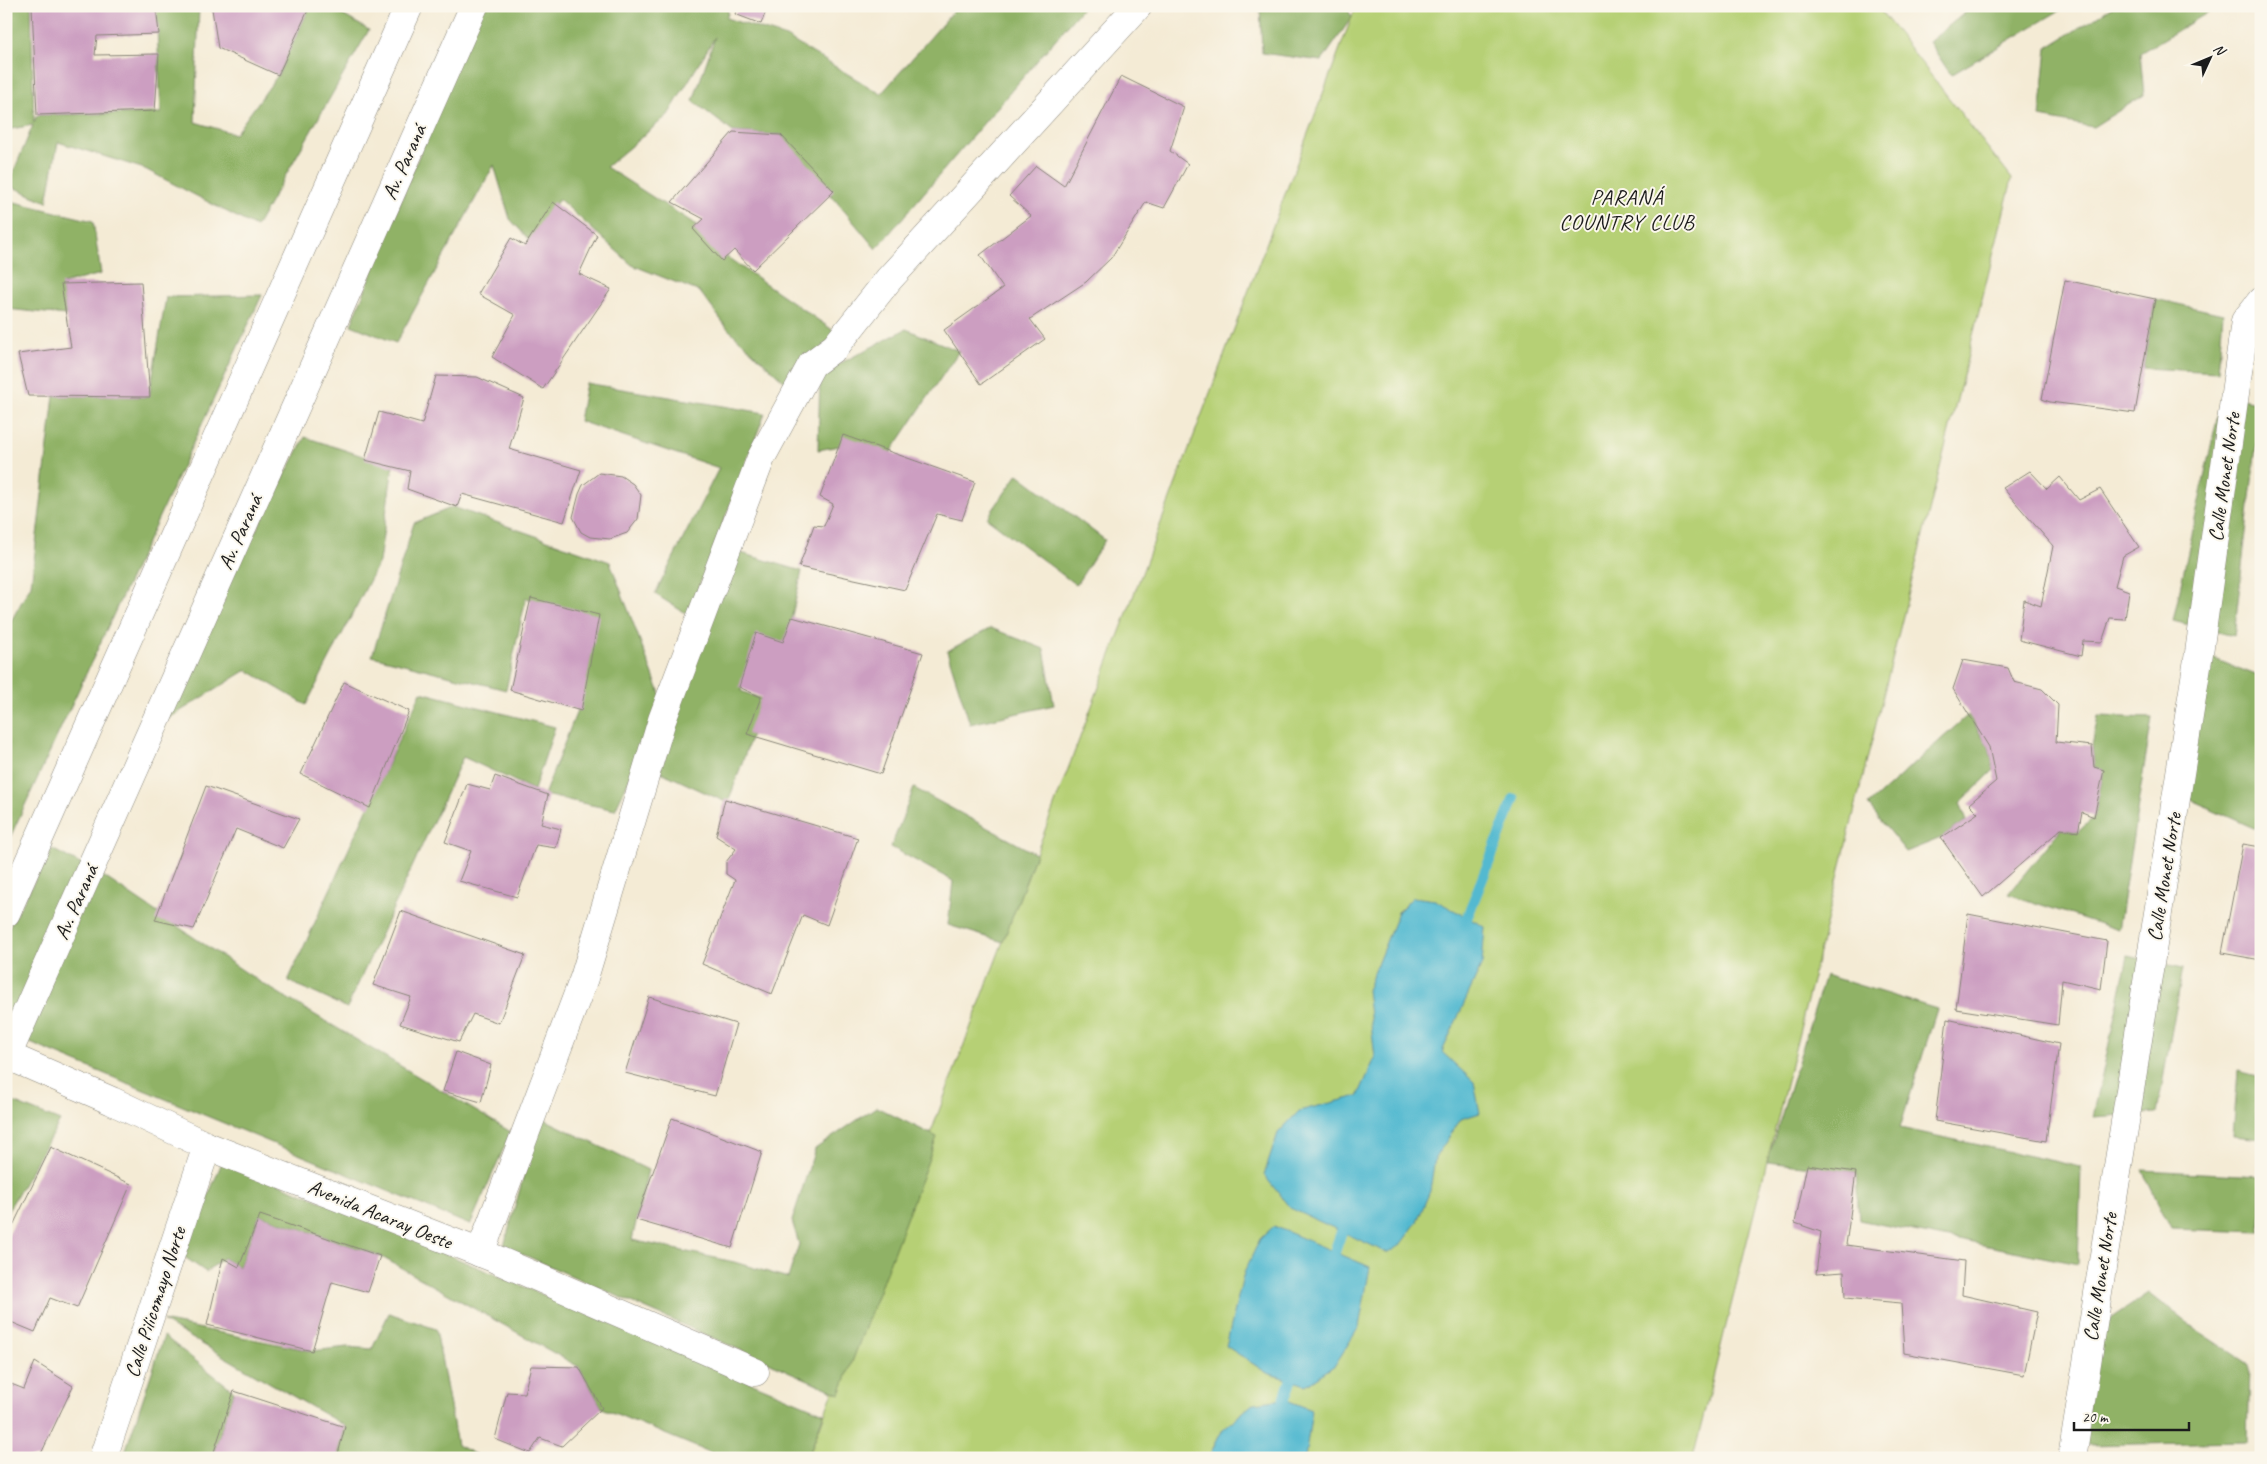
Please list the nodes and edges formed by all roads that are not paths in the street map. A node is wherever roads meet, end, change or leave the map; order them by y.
1 (410, 6) edge
2 (474, 6) edge
3 (1138, 6) edge
4 (2261, 301) edge
5 (6, 913) edge
6 (7, 1057) edge
7 (208, 1146) junction
8 (480, 1253) junction
9 (755, 1372) dead end
10 (103, 1458) edge
11 (2072, 1458) edge

1 - 5 street
2 - 6 street, Av. Paraná
3 - 8 street
4 - 11 street, Calle Monet Norte
6 - 7 street, Avenida Acaray Oeste
7 - 8 street, Avenida Acaray Oeste
7 - 10 street, Calle Pilicomayo Norte
8 - 9 street, Avenida Acaray Oeste

